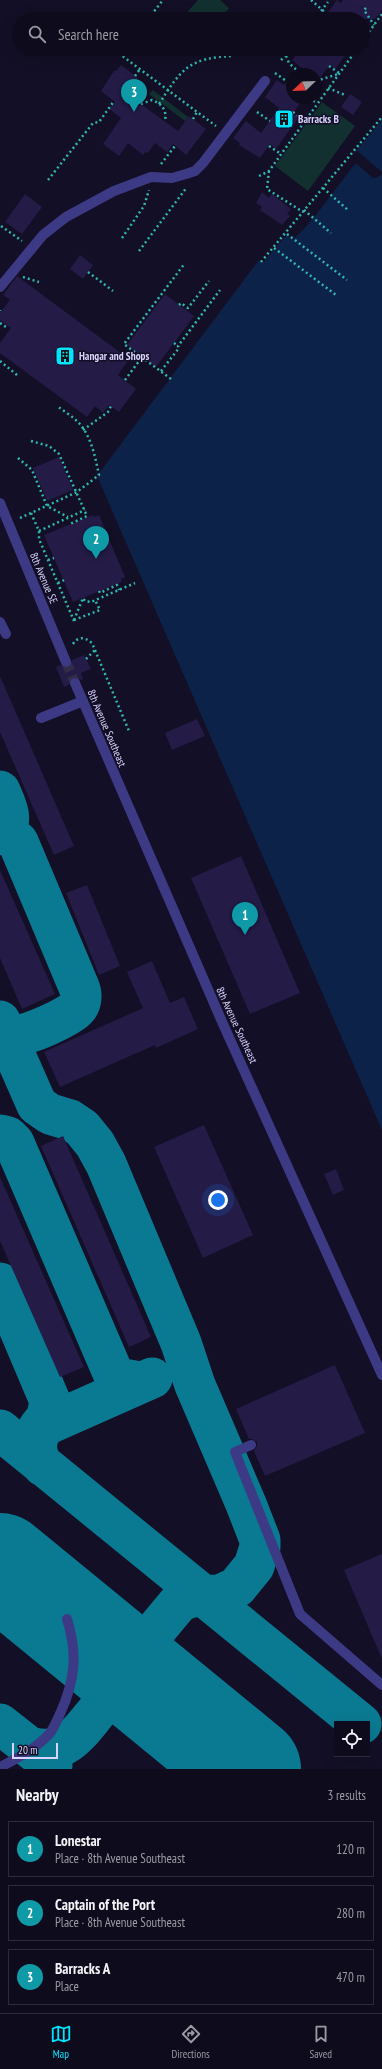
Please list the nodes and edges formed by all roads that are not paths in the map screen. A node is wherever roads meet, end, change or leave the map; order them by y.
1 (265, 81) dead end
2 (0, 287) edge
3 (0, 503) edge
4 (0, 622) edge
5 (6, 634) dead end
6 (66, 662) tunnel mouth
7 (75, 682) tunnel mouth
8 (83, 701) junction
9 (41, 718) dead end
10 (382, 1375) edge
11 (251, 1445) dead end
12 (67, 1619) dead end
13 (382, 1685) edge
14 (0, 1767) edge

1 - 2 street
3 - 6 street, 8th Avenue SE
4 - 5 street
7 - 8 street, 8th Avenue Southeast
8 - 9 street
8 - 10 street, 8th Avenue Southeast
11 - 13 street
12 - 14 street

